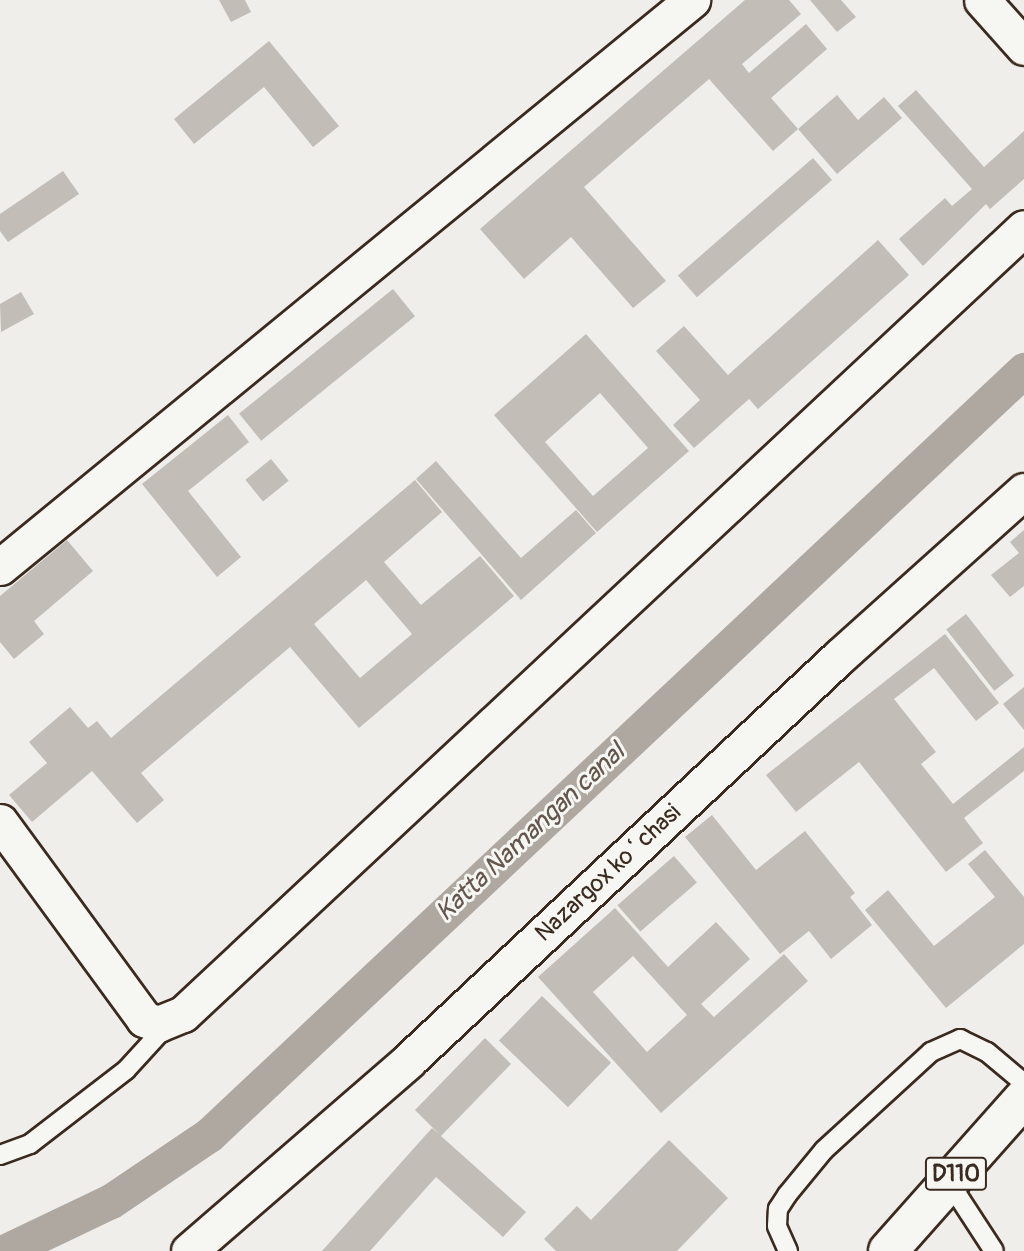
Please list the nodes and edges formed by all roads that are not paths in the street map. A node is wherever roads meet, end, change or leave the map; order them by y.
1 (692, 0) edge
2 (982, 0) edge
3 (1024, 47) edge
4 (1024, 228) edge
5 (1024, 491) edge
6 (0, 567) edge
7 (0, 822) edge
8 (170, 1021) junction
9 (1024, 1083) edge
10 (1024, 1098) edge
11 (0, 1155) edge
12 (948, 1182) junction
13 (202, 1248) edge
14 (788, 1251) edge
15 (888, 1251) edge
16 (994, 1251) edge

1 - 6 street
2 - 3 street
4 - 8 street
5 - 13 street, Nazargox koʻchasi
7 - 8 street
8 - 11 lane
9 - 14 lane
10 - 12 main road, D110
12 - 15 main road, D110
12 - 16 lane

